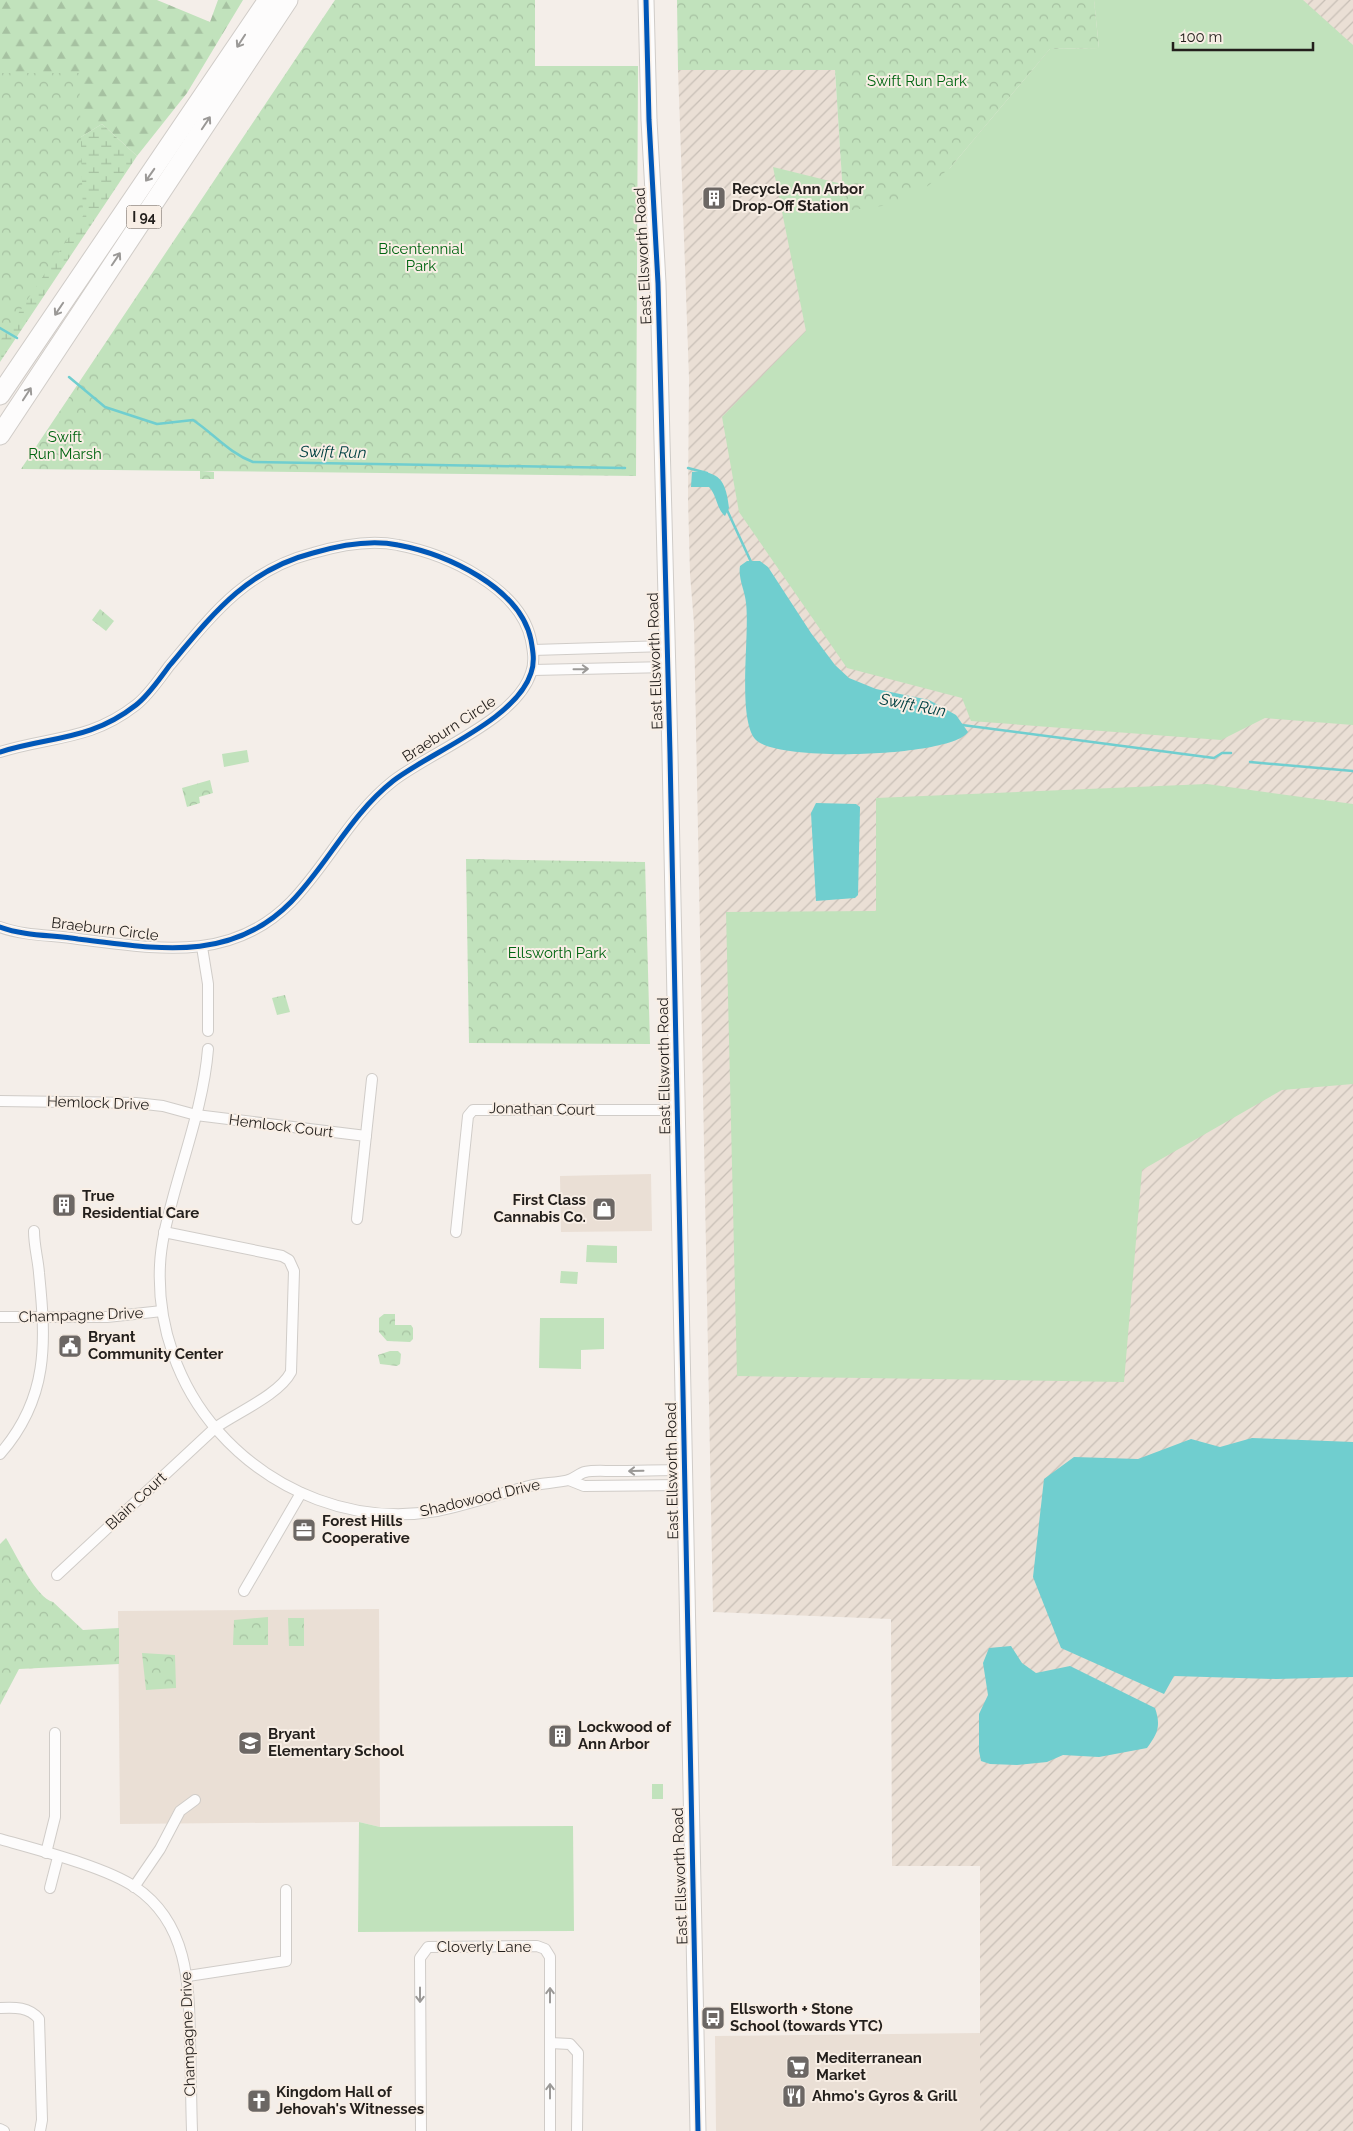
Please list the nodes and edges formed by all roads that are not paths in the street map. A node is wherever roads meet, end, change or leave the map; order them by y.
1 (268, 0) edge
2 (288, 0) edge
3 (646, 0) edge
4 (0, 395) edge
5 (0, 435) edge
6 (667, 646) junction
7 (533, 650) junction
8 (668, 667) junction
9 (533, 670) junction
10 (0, 752) edge
11 (0, 927) edge
12 (202, 947) junction
13 (208, 1031) dead end
14 (208, 1049) dead end
15 (372, 1079) dead end
16 (0, 1101) edge
17 (677, 1110) junction
18 (196, 1115) junction
19 (366, 1136) junction
20 (358, 1219) dead end
21 (34, 1231) dead end
22 (164, 1232) junction
23 (456, 1232) dead end
24 (162, 1311) junction
25 (0, 1317) edge
26 (42, 1317) junction
27 (215, 1428) junction
28 (0, 1454) edge
29 (685, 1477) junction
30 (569, 1480) junction
31 (301, 1494) junction
32 (57, 1575) dead end
33 (244, 1591) dead end
34 (55, 1732) dead end
35 (195, 1800) dead end
36 (0, 1838) edge
37 (46, 1853) junction
38 (58, 1857) junction
39 (134, 1887) junction
40 (50, 1888) dead end
41 (286, 1890) dead end
42 (188, 1976) junction
43 (0, 2008) edge
44 (550, 2043) junction
45 (0, 2129) edge
46 (4, 2131) edge
47 (40, 2131) edge
48 (192, 2131) edge
49 (421, 2131) edge
50 (550, 2131) edge
51 (577, 2131) edge
52 (698, 2131) edge

1 -> 4 highway, I 94
5 -> 2 highway, I 94
3 - 6 main road, East Ellsworth Road
6 - 7 street
6 - 8 main road, East Ellsworth Road
7 - 9 street
7 - 10 street
9 -> 8 street
8 - 17 main road, East Ellsworth Road
9 - 12 street, Braeburn Circle
11 - 12 street, Braeburn Circle
12 - 13 street
14 - 18 street, Shadowood Drive
15 - 19 street
16 - 18 street, Hemlock Drive
17 - 23 street, Jonathan Court
17 - 29 main road, East Ellsworth Road
18 - 19 street, Hemlock Court
18 - 22 street, Shadowood Drive
19 - 20 street
21 - 26 street
22 - 24 street, Shadowood Drive
22 - 27 street, Blain Court
24 - 26 street, Champagne Drive
24 - 27 street, Shadowood Drive
25 - 26 street, Champagne Drive
26 - 28 street
27 - 31 street, Shadowood Drive
27 - 32 street, Blain Court
29 - 30 street, Shadowood Drive
29 -> 30 street, Shadowood Drive
29 - 52 main road, East Ellsworth Road
30 - 31 street, Shadowood Drive
31 - 33 street
34 - 37 street
35 - 39 street
36 - 37 street, Champagne Drive
37 - 38 street, Champagne Drive
38 - 39 street, Champagne Drive
38 - 40 street
39 - 42 street, Champagne Drive
41 - 42 street
42 - 48 street, Champagne Drive
43 - 47 street
44 -> 49 street, Cloverly Lane
50 -> 44 street, Cloverly Lane
44 - 51 street
45 - 46 street

